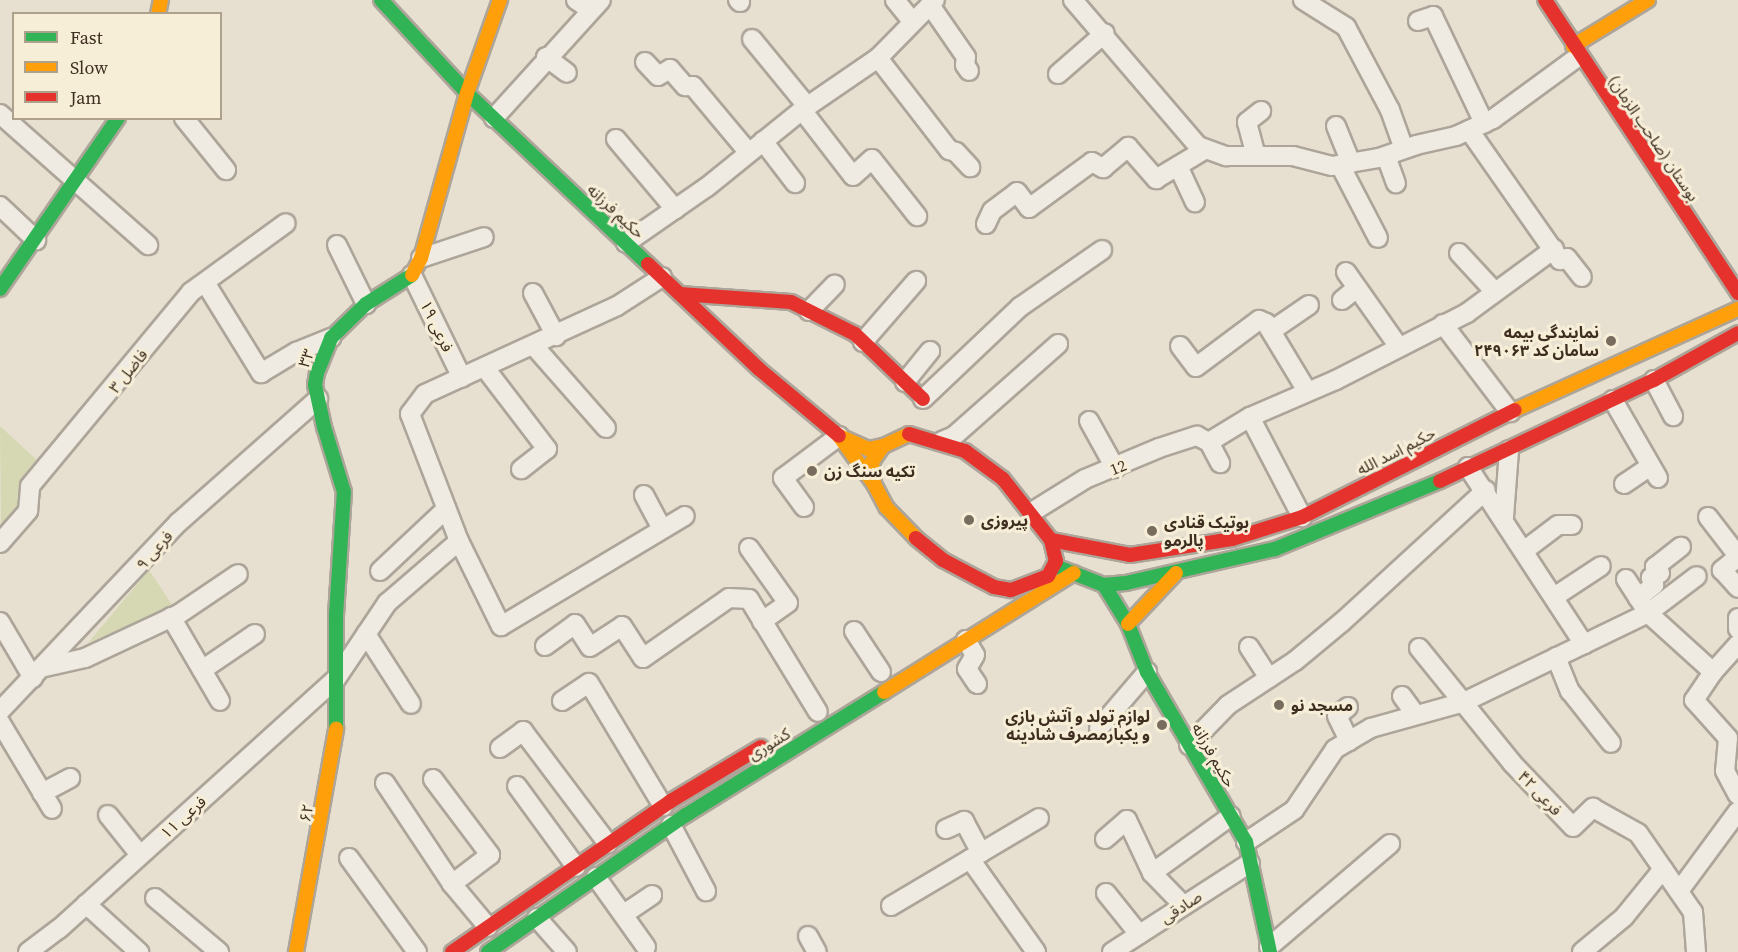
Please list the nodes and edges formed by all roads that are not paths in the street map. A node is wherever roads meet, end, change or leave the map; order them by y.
1 (381, 0) edge
2 (500, 0) edge
3 (576, 0) edge
4 (895, 0) edge
5 (1073, 0) edge
6 (1303, 0) edge
7 (1545, 0) edge
8 (1648, 0) edge
9 (932, 3) edge
10 (596, 5) edge
11 (1329, 6) edge
12 (1418, 21) dead end
13 (914, 22) junction
14 (1105, 33) junction
15 (752, 39) dead end
16 (1576, 51) junction
17 (546, 57) junction
18 (878, 58) junction
19 (645, 62) dead end
20 (969, 71) dead end
21 (567, 72) dead end
22 (1058, 74) dead end
23 (467, 93) junction
24 (805, 108) junction
25 (1261, 111) dead end
26 (0, 114) edge
27 (494, 118) junction
28 (117, 120) edge
29 (186, 120) edge
30 (1336, 126) dead end
31 (1477, 127) junction
32 (616, 139) dead end
33 (756, 147) junction
34 (1206, 148) junction
35 (1404, 149) junction
36 (1256, 156) junction
37 (1386, 156) junction
38 (1345, 164) junction
39 (1178, 166) junction
40 (970, 167) dead end
41 (226, 170) dead end
42 (76, 181) junction
43 (795, 183) dead end
44 (1396, 183) dead end
45 (1195, 202) dead end
46 (0, 206) edge
47 (675, 209) junction
48 (917, 216) dead end
49 (286, 223) dead end
50 (986, 224) dead end
51 (484, 237) dead end
52 (1378, 238) dead end
53 (36, 240) junction
54 (626, 243) junction
55 (147, 245) dead end
56 (337, 245) dead end
57 (1554, 249) junction
58 (1102, 250) dead end
59 (1459, 253) dead end
60 (422, 258) junction
61 (1346, 272) dead end
62 (412, 275) junction
63 (662, 277) junction
64 (1582, 277) dead end
65 (916, 281) dead end
66 (206, 284) junction
67 (835, 284) dead end
68 (1357, 288) junction
69 (0, 289) edge
70 (1495, 292) junction
71 (533, 293) dead end
72 (1738, 293) edge
73 (680, 294) junction
74 (1342, 300) dead end
75 (366, 304) junction
76 (1309, 305) dead end
77 (1738, 309) edge
78 (809, 311) junction
79 (1443, 324) junction
80 (1271, 331) junction
81 (1738, 333) edge
82 (556, 336) junction
83 (331, 338) junction
84 (863, 342) junction
85 (1058, 344) dead end
86 (534, 346) junction
87 (1180, 346) dead end
88 (1399, 347) junction
89 (1656, 349) junction
90 (930, 351) dead end
91 (485, 368) junction
92 (1661, 375) junction
93 (462, 378) junction
94 (905, 382) junction
95 (1307, 391) junction
96 (318, 399) junction
97 (923, 399) joint
98 (1613, 400) junction
99 (1510, 412) junction
100 (1673, 416) dead end
101 (1250, 417) junction
102 (1089, 421) dead end
103 (606, 428) dead end
104 (839, 436) junction
105 (942, 441) junction
106 (1209, 442) junction
107 (884, 446) junction
108 (1509, 450) junction
109 (1220, 463) dead end
110 (1468, 467) junction
111 (1115, 468) junction
112 (521, 470) dead end
113 (874, 484) junction
114 (1624, 484) dead end
115 (1486, 490) junction
116 (644, 495) dead end
117 (804, 507) dead end
118 (446, 510) junction
119 (1032, 512) junction
120 (685, 516) dead end
121 (1302, 517) junction
122 (1504, 517) junction
123 (1708, 517) dead end
124 (1572, 525) dead end
125 (662, 529) junction
126 (1051, 540) junction
127 (459, 541) junction
128 (0, 543) edge
129 (1681, 547) dead end
130 (749, 548) dead end
131 (1525, 550) junction
132 (1738, 557) edge
133 (1055, 566) junction
134 (1601, 566) dead end
135 (380, 571) dead end
136 (1074, 573) junction
137 (1176, 573) junction
138 (238, 574) dead end
139 (1697, 576) dead end
140 (1626, 579) dead end
141 (1104, 585) junction
142 (1738, 588) edge
143 (1011, 590) junction
144 (1554, 597) junction
145 (1638, 598) junction
146 (991, 603) dead end
147 (1648, 613) junction
148 (171, 617) junction
149 (1738, 618) edge
150 (762, 621) junction
151 (0, 622) edge
152 (1128, 624) junction
153 (1738, 629) edge
154 (854, 631) dead end
155 (255, 634) dead end
156 (366, 634) junction
157 (966, 640) junction
158 (1584, 644) junction
159 (1738, 644) edge
160 (545, 646) dead end
161 (1249, 646) dead end
162 (1419, 648) dead end
163 (1556, 657) junction
164 (202, 670) junction
165 (882, 672) dead end
166 (1147, 672) junction
167 (1713, 672) junction
168 (39, 673) junction
169 (1269, 678) junction
170 (336, 679) junction
171 (977, 684) dead end
172 (1401, 696) dead end
173 (220, 701) dead end
174 (562, 701) dead end
175 (1464, 702) junction
176 (411, 704) dead end
177 (1348, 707) dead end
178 (0, 711) edge
179 (817, 712) dead end
180 (1415, 714) junction
181 (0, 722) edge
182 (1099, 728) dead end
183 (778, 736) dead end
184 (1349, 741) junction
185 (1611, 743) dead end
186 (1189, 744) junction
187 (500, 748) dead end
188 (70, 778) dead end
189 (433, 779) dead end
190 (385, 783) dead end
191 (517, 786) dead end
192 (42, 793) junction
193 (1738, 795) edge
194 (663, 806) junction
195 (52, 809) dead end
196 (1738, 811) edge
197 (108, 815) dead end
198 (1231, 816) junction
199 (1039, 818) dead end
200 (672, 825) junction
201 (946, 829) dead end
202 (1105, 839) dead end
203 (1246, 842) junction
204 (608, 844) junction
205 (1390, 844) dead end
206 (140, 855) junction
207 (975, 856) junction
208 (349, 858) dead end
209 (1250, 863) junction
210 (576, 867) junction
211 (1663, 869) junction
212 (1152, 873) junction
213 (597, 877) junction
214 (452, 884) junction
215 (706, 891) dead end
216 (1678, 891) junction
217 (1106, 893) dead end
218 (652, 895) dead end
219 (155, 898) dead end
220 (86, 904) junction
221 (1183, 905) junction
222 (891, 906) dead end
223 (624, 914) junction
224 (537, 918) junction
225 (488, 927) junction
226 (1139, 934) junction
227 (646, 947) dead end
228 (1270, 950) edge
229 (28, 952) edge
230 (139, 952) edge
231 (219, 952) edge
232 (296, 952) edge
233 (417, 952) edge
234 (452, 952) edge
235 (488, 952) edge
236 (567, 952) edge
237 (1036, 952) edge
238 (1112, 952) edge
239 (1582, 952) edge
240 (1696, 952) edge

1 - 23 main road, حکیم فرزانه
2 - 23 main road, ۳۳
3 - 10 street
4 - 13 street
5 - 14 street
6 - 11 street
7 - 16 main road, بوستان (صاحب الزمان)
8 - 16 main road
9 - 13 street
9 - 20 street
10 - 17 street
11 - 35 street
12 - 31 street
13 - 18 street
14 - 22 street
14 - 34 street
15 - 24 street
16 - 31 street
16 - 72 main road, بوستان (صاحب الزمان)
17 - 21 street
17 - 27 street
18 - 24 street
18 - 40 street
19 - 33 street
23 - 27 main road, حکیم فرزانه
23 - 60 main road, ۳۳
24 - 33 street
24 - 48 street
25 - 36 street
26 - 42 street
27 - 54 main road, حکیم فرزانه
28 - 42 main road
29 - 41 street
30 - 38 street
31 - 35 street
31 - 57 street
32 - 47 street
33 - 43 street
33 - 47 street
34 - 36 street
34 - 39 street
35 - 37 street
36 - 38 street
37 - 38 street
37 - 44 street
38 - 52 street
39 - 45 street
39 - 50 street
42 - 53 main road
42 - 55 street
46 - 53 street
47 - 54 street
49 - 66 street, فاضل ۳
51 - 60 street
53 - 69 main road
54 - 63 main road, حکیم فرزانه
56 - 75 street
57 - 64 street
57 - 70 street
58 - 97 street
59 - 70 street
60 - 62 main road, ۳۳
61 - 68 street
62 - 75 main road, ۳۳
62 - 93 street, فرعی ۱۹
63 - 73 main road, حکیم فرزانه
63 - 82 street
65 - 84 street
66 - 83 street
66 - 128 street, فاضل ۳
67 - 78 street
68 - 74 street
68 - 88 street
70 - 79 street
71 - 82 street
73 - 78 main road
73 - 104 main road, حکیم فرزانه
75 - 83 main road, ۳۳
76 - 80 street
77 - 89 main road, حکیم اسد الله
78 - 84 main road
79 - 88 street
79 - 99 street
80 - 87 street
80 - 95 street
81 - 92 main road
82 - 86 street
83 - 96 main road, ۳۳
84 - 94 main road
85 - 105 street
86 - 91 street
86 - 103 street
88 - 95 street
89 - 92 main road
89 - 99 main road, حکیم اسد الله
90 - 94 street
91 - 93 street
91 - 112 street
92 - 98 main road
92 - 100 street
93 - 118 street
94 - 97 main road
95 - 101 street
96 - 168 street, فرعی ۹
96 - 170 main road, ۳۳
98 - 108 main road
98 - 114 street
99 - 121 main road, حکیم اسد الله
101 - 106 street
101 - 121 street
102 - 111 street
104 - 107 main road
104 - 113 main road
104 - 117 street
105 - 107 main road
105 - 119 main road
106 - 109 street
106 - 111 street, 12
107 - 113 main road
108 - 110 main road
108 - 122 street
110 - 115 street
110 - 137 main road
111 - 119 street, 12
113 - 143 main road
115 - 122 street
115 - 169 street
116 - 125 street
118 - 127 street
118 - 135 street
119 - 126 main road
120 - 125 street
121 - 126 main road, حکیم اسد الله
122 - 131 street
123 - 132 street
124 - 131 street
125 - 127 street
126 - 133 main road
127 - 156 street, فرعی ۱۱
129 - 145 street
130 - 150 street
131 - 144 street
132 - 142 street
133 - 136 main road
133 - 143 main road
134 - 144 street
136 - 141 main road
136 - 157 main road, کشوری
137 - 141 main road
137 - 152 main road
138 - 148 street
139 - 147 street
140 - 145 street
141 - 152 main road, حکیم فرزانه
143 - 146 main road
144 - 158 street
145 - 147 street
147 - 158 street
147 - 167 street
148 - 164 street
148 - 168 street
149 - 153 street
150 - 160 street
150 - 179 street
151 - 168 street
152 - 166 main road, حکیم فرزانه
154 - 165 street
155 - 164 street
156 - 170 street, فرعی ۱۱
156 - 176 street
157 - 171 street
157 - 200 main road, کشوری
158 - 163 street
159 - 167 street
161 - 169 street
162 - 175 street
163 - 175 street
163 - 185 street
164 - 173 street
166 - 182 street
166 - 186 main road, حکیم فرزانه
167 - 193 street
168 - 178 street, فرعی ۹
169 - 186 street
170 - 206 street, فرعی ۱۱
170 - 232 main road, ۶۲
172 - 180 street
174 - 194 street
175 - 180 street
175 - 211 street, فرعی ۴۲
177 - 184 street
180 - 184 street
181 - 192 street
183 - 194 main road, کشوری
184 - 203 street
186 - 198 main road, حکیم فرزانه
187 - 204 street
188 - 192 street
189 - 214 street
190 - 214 street
191 - 210 street
192 - 195 street
194 - 204 main road, کشوری
196 - 216 street
197 - 206 street
198 - 203 main road, حکیم فرزانه
198 - 212 street
199 - 207 street
200 - 213 main road, کشوری
200 - 215 street
201 - 207 street
202 - 212 street
203 - 209 main road, حکیم فرزانه
204 - 210 main road, کشوری
205 - 228 street
206 - 220 street, فرعی ۱۱
207 - 222 street
207 - 237 street
208 - 233 street
209 - 221 street, صادقی
209 - 228 main road, حکیم فرزانه
210 - 225 main road, کشوری
211 - 216 street, فرعی ۴۲
211 - 239 street
212 - 221 street
213 - 223 street
213 - 224 main road, کشوری
214 - 225 street
216 - 240 street, فرعی ۴۲
217 - 226 street
218 - 223 street
219 - 231 street
220 - 229 street, فرعی ۱۱
220 - 230 street
221 - 226 street, صادقی
223 - 227 street
224 - 235 main road, کشوری
224 - 236 street
225 - 234 main road, کشوری
226 - 238 street, صادقی

